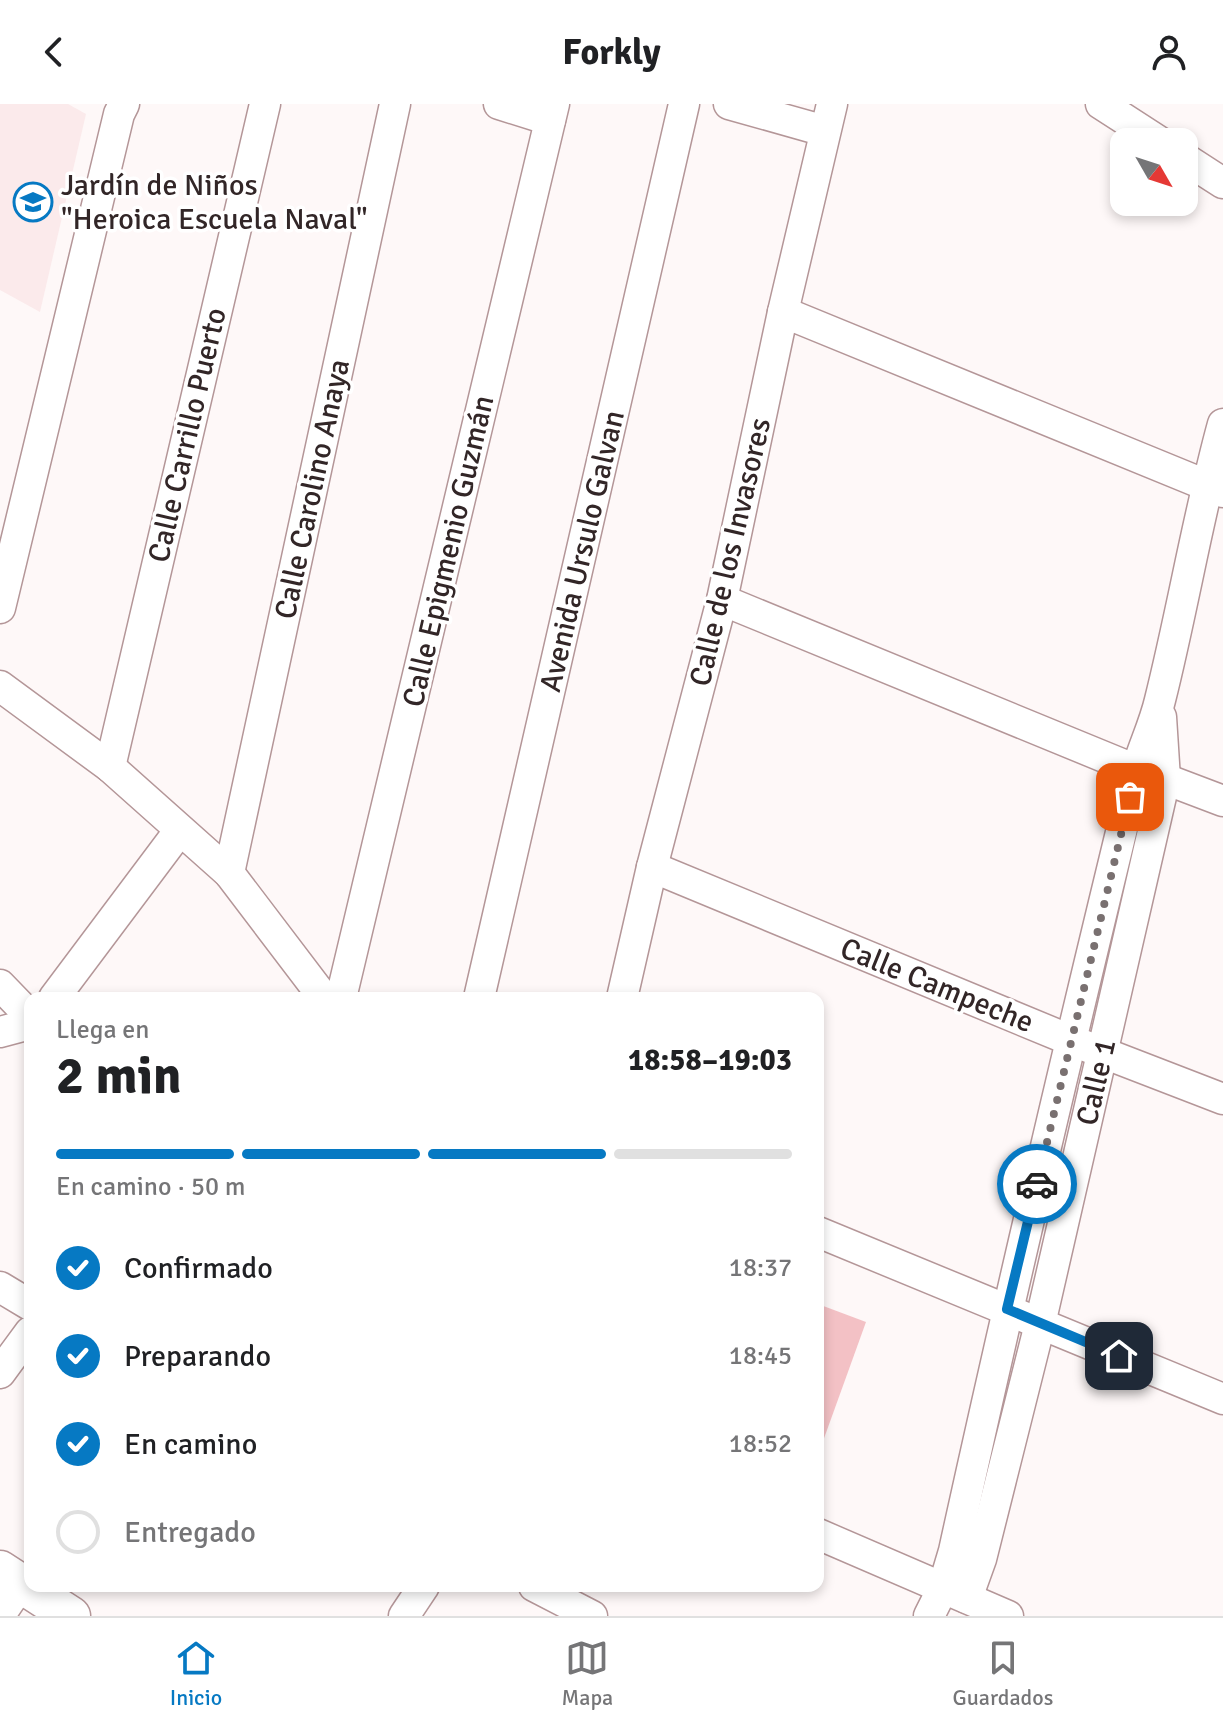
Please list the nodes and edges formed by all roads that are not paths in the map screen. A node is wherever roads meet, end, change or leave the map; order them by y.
1 (265, 104) edge
2 (395, 104) edge
3 (499, 104) edge
4 (684, 104) edge
5 (729, 104) edge
6 (1101, 104) edge
7 (115, 107) edge
8 (552, 112) edge
9 (828, 118) edge
10 (1138, 128) edge
11 (1198, 167) edge
12 (1223, 183) edge
13 (783, 312) junction
14 (1223, 424) edge
15 (1214, 489) edge
16 (722, 600) junction
17 (0, 608) edge
18 (0, 686) edge
19 (1160, 702) junction
20 (110, 767) junction
21 (1136, 770) junction
22 (1165, 779) junction
23 (1223, 801) edge
24 (180, 830) junction
25 (652, 867) junction
26 (229, 873) junction
27 (0, 985) edge
28 (58, 992) edge
29 (319, 992) edge
30 (342, 992) edge
31 (480, 992) edge
32 (623, 992) edge
33 (24, 1010) edge
34 (24, 1026) edge
35 (0, 1032) edge
36 (1070, 1040) junction
37 (1103, 1053) junction
38 (1223, 1099) edge
39 (824, 1234) edge
40 (0, 1287) edge
41 (24, 1301) edge
42 (1007, 1309) junction
43 (1040, 1324) junction
44 (24, 1340) edge
45 (0, 1373) edge
46 (1223, 1399) edge
47 (824, 1537) edge
48 (11, 1577) edge
49 (34, 1592) edge
50 (420, 1592) edge
51 (546, 1592) edge
52 (955, 1593) junction
53 (0, 1615) edge
54 (71, 1616) edge
55 (404, 1616) edge
56 (592, 1616) edge
57 (929, 1616) edge
58 (1008, 1616) edge

1 - 20 street, Calle Carrillo Puerto
2 - 26 street, Calle Carolino Anaya
3 - 8 street
4 - 31 street, Avenida Ursulo Galvan
5 - 9 street
6 - 10 street
7 - 17 street
8 - 30 street, Calle Epigmenio Guzmán
9 - 13 street, Calle de los Invasores
11 - 12 street
13 - 15 street
13 - 16 street, Calle de los Invasores
14 - 15 street, Calle 1
15 - 19 street, Calle 1
16 - 21 street
16 - 25 street, Calle de los Invasores
18 - 20 street
19 - 21 street, Calle 1
19 - 22 street, Calle 1
20 - 24 street
21 - 22 street
21 - 36 street, Calle 1
22 - 23 street
22 - 37 street, Calle 1
24 - 26 street
24 - 28 street
25 - 32 street, Calle de los Invasores
25 - 36 street, Calle Campeche
26 - 29 street
27 - 33 street
34 - 35 street
36 - 37 street, Calle Campeche
36 - 42 street, Calle 1
37 - 38 street, Calle Campeche
37 - 43 street, Calle 1
39 - 42 street
40 - 41 street
42 - 43 street
42 - 52 street, Calle 1
43 - 46 street
43 - 52 street, Calle 1
44 - 45 street
47 - 52 street
48 - 53 street
49 - 54 street
50 - 55 street
51 - 56 street
52 - 57 street
52 - 58 street

